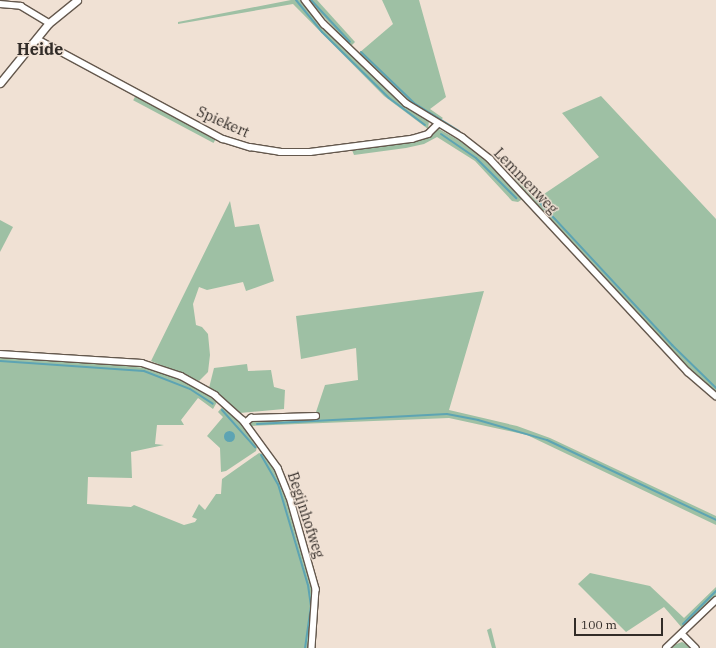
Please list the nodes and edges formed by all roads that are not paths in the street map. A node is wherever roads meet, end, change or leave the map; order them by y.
1 (77, 0) edge
2 (305, 0) edge
3 (0, 4) edge
4 (49, 23) junction
5 (37, 39) junction
6 (0, 83) edge
7 (438, 124) junction
8 (0, 354) edge
9 (716, 396) edge
10 (316, 416) dead end
11 (245, 423) junction
12 (716, 600) edge
13 (683, 634) junction
14 (312, 648) edge
15 (666, 648) edge
16 (696, 648) edge

1 - 4 street
2 - 7 street, Lemmenweg
3 - 4 street
4 - 5 street
5 - 6 street
5 - 7 street, Spiekert
7 - 9 street, Lemmenweg
8 - 11 street, Begijnhofweg
10 - 11 street
11 - 14 street, Begijnhofweg
12 - 13 street
13 - 15 street
13 - 16 street

